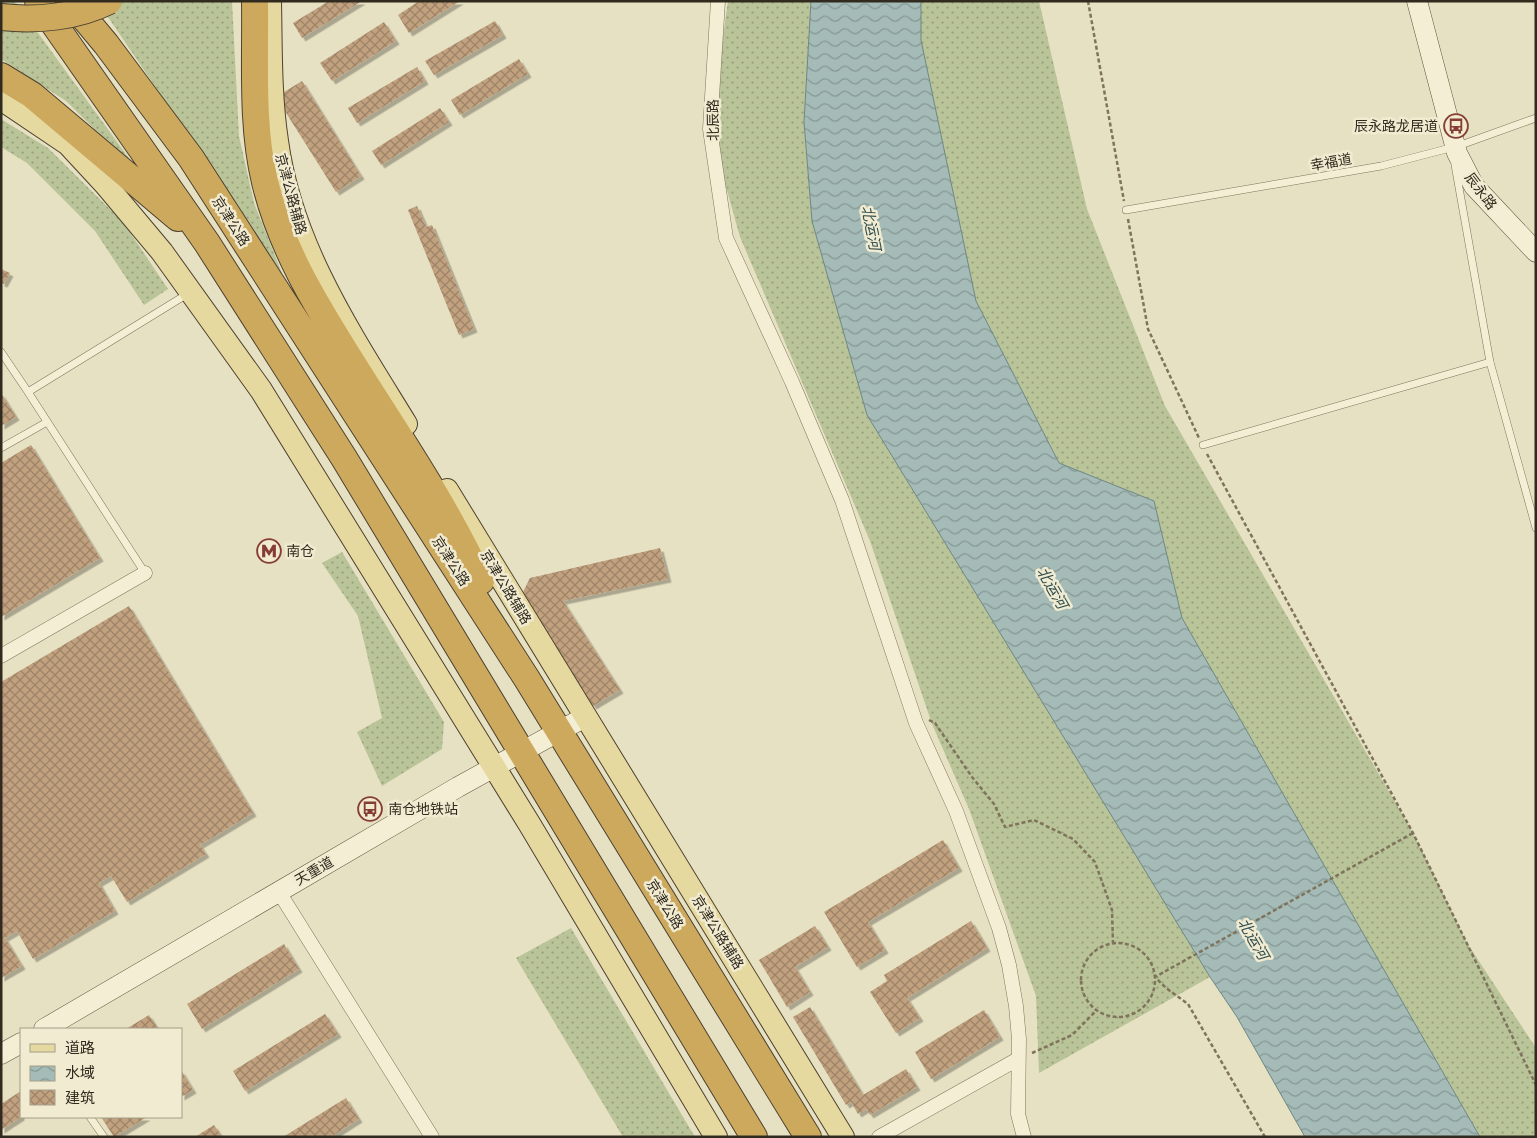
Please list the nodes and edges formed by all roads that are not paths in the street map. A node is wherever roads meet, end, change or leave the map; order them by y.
1 (38, 1) edge
2 (70, 1) edge
3 (84, 1) edge
4 (109, 1) edge
5 (255, 1) edge
6 (270, 1) edge
7 (718, 1) edge
8 (1417, 1) edge
9 (1421, 1) edge
10 (1, 17) edge
11 (106, 44) junction
12 (1, 76) edge
13 (1, 99) edge
14 (1536, 118) edge
15 (1456, 149) junction
16 (1126, 210) road end
17 (207, 243) junction
18 (1536, 246) edge
19 (1536, 252) edge
20 (191, 292) junction
21 (1, 352) edge
22 (1490, 362) junction
23 (28, 392) junction
24 (47, 422) junction
25 (1203, 445) road end
26 (1, 448) edge
27 (1536, 528) edge
28 (145, 572) joint
29 (1, 656) edge
30 (527, 679) junction
31 (585, 717) junction
32 (559, 731) junction
33 (522, 750) junction
34 (494, 767) junction
35 (279, 892) junction
36 (46, 1028) edge
37 (20, 1044) edge
38 (1, 1054) edge
39 (1018, 1059) junction
40 (91, 1118) edge
41 (104, 1137) edge
42 (432, 1137) edge
43 (716, 1137) edge
44 (754, 1137) edge
45 (808, 1137) edge
46 (843, 1137) edge
47 (879, 1137) edge
48 (1024, 1137) edge

1 - 17 highway
2 - 11 highway, 京津公路
3 - 11 highway
4 - 10 highway, bridge
5 - 30 highway
6 - 31 main road, 京津公路辅路
7 - 39 street, 北辰路
8 - 15 street, 辰永路
9 - 15 street, 辰永路
11 - 30 highway, 京津公路
12 - 17 highway
13 - 20 main road
14 - 15 lane, 幸福道
15 - 16 lane, 幸福道
15 - 18 street, 辰永路
15 - 19 street, 辰永路
15 - 22 lane
17 - 33 highway
20 - 23 lane
20 - 34 main road
21 - 23 lane
22 - 25 lane
22 - 27 lane
23 - 24 lane
24 - 26 lane
24 - 28 lane
28 - 29 street
30 - 32 highway, 京津公路
31 - 32 street, 天重道
31 - 46 main road, 京津公路辅路
32 - 33 street, 天重道
32 - 45 highway, 京津公路
33 - 34 street, 天重道
33 - 44 highway
34 - 35 street, 天重道
34 - 43 main road
35 - 36 street, 天重道
35 - 42 street
37 - 38 street
39 - 47 street
39 - 48 street, 北辰路
40 - 41 lane

